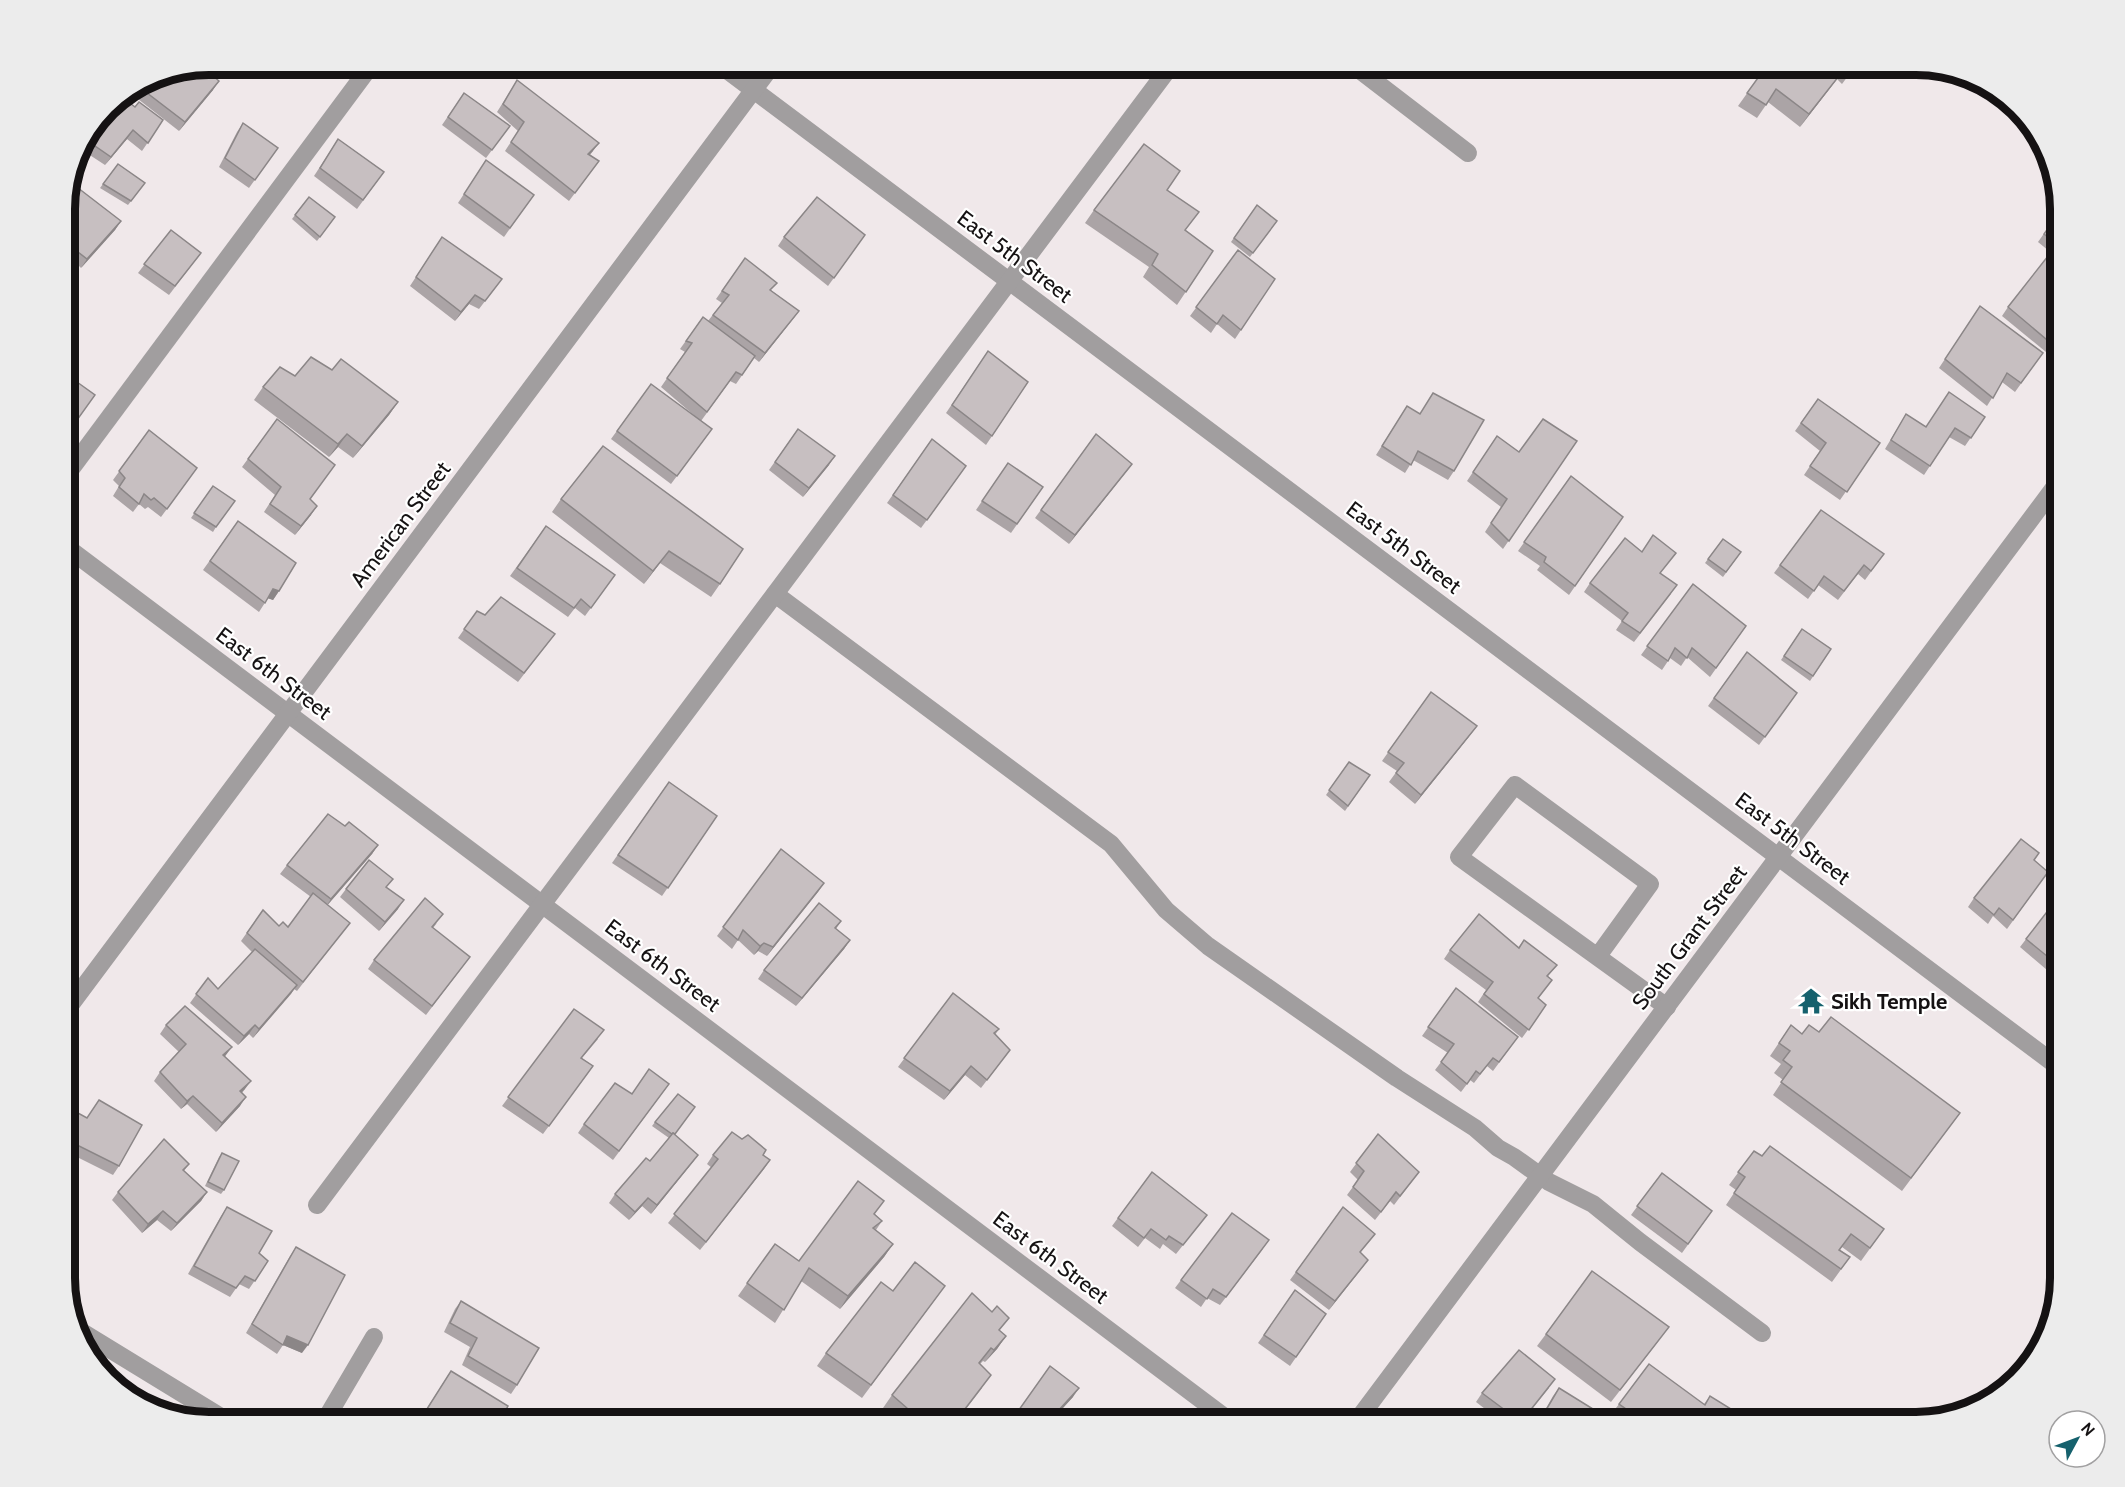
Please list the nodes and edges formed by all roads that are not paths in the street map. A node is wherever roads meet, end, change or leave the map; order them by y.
1 (364, 75) edge
2 (734, 75) edge
3 (765, 75) edge
4 (1164, 75) edge
5 (1366, 75) edge
6 (754, 90) junction
7 (1468, 153) dead end
8 (1009, 281) junction
9 (75, 464) edge
10 (2050, 495) edge
11 (75, 554) edge
12 (774, 594) junction
13 (288, 714) junction
14 (1779, 857) junction
15 (542, 904) junction
16 (1598, 956) junction
17 (75, 999) edge
18 (1667, 1007) junction
19 (2050, 1060) edge
20 (1541, 1176) junction
21 (317, 1205) dead end
22 (1762, 1333) dead end
23 (89, 1336) edge
24 (374, 1337) dead end
25 (213, 1412) edge
26 (330, 1412) edge
27 (1218, 1412) edge
28 (1364, 1412) edge

1 - 9 street
2 - 6 street, East 5th Street
3 - 6 street, American Street
4 - 8 street
5 - 7 street
6 - 8 street, East 5th Street
6 - 13 street, American Street
8 - 12 street
8 - 14 street, East 5th Street
10 - 14 street, South Grant Street
11 - 13 street, East 6th Street
12 - 15 street
12 - 20 street
13 - 15 street, East 6th Street
13 - 17 street, American Street
14 - 18 street, South Grant Street
14 - 19 street, East 5th Street
15 - 21 street
15 - 27 street, East 6th Street
16 - 16 street
16 - 18 street
18 - 20 street, South Grant Street
20 - 22 street
20 - 28 street, South Grant Street
23 - 25 street
24 - 26 street

